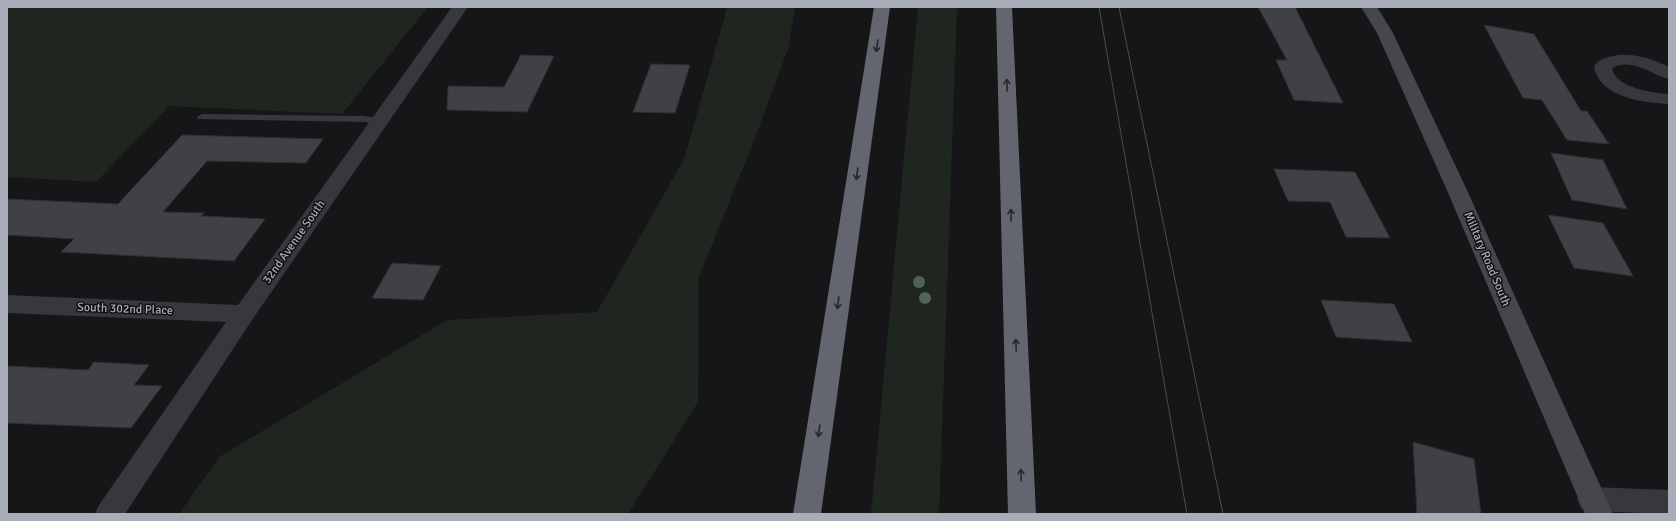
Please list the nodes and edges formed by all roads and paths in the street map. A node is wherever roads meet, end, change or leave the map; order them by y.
1 (460, 7) edge
2 (882, 7) edge
3 (1004, 7) edge
4 (1369, 7) edge
5 (1669, 74) edge
6 (1669, 98) edge
7 (202, 117) dead end
8 (379, 121) junction
9 (7, 304) edge
10 (244, 314) junction
11 (1669, 502) edge
12 (1595, 506) edge
13 (109, 514) edge
14 (807, 514) edge
15 (1022, 514) edge

1 - 8 street, 32nd Avenue South
2 -> 14 highway
15 -> 3 highway
4 - 12 main road, Military Road South
5 - 6 street
7 - 8 lane
8 - 10 street, 32nd Avenue South
9 - 10 street, South 302nd Place
10 - 13 street, 32nd Avenue South
11 - 12 street

